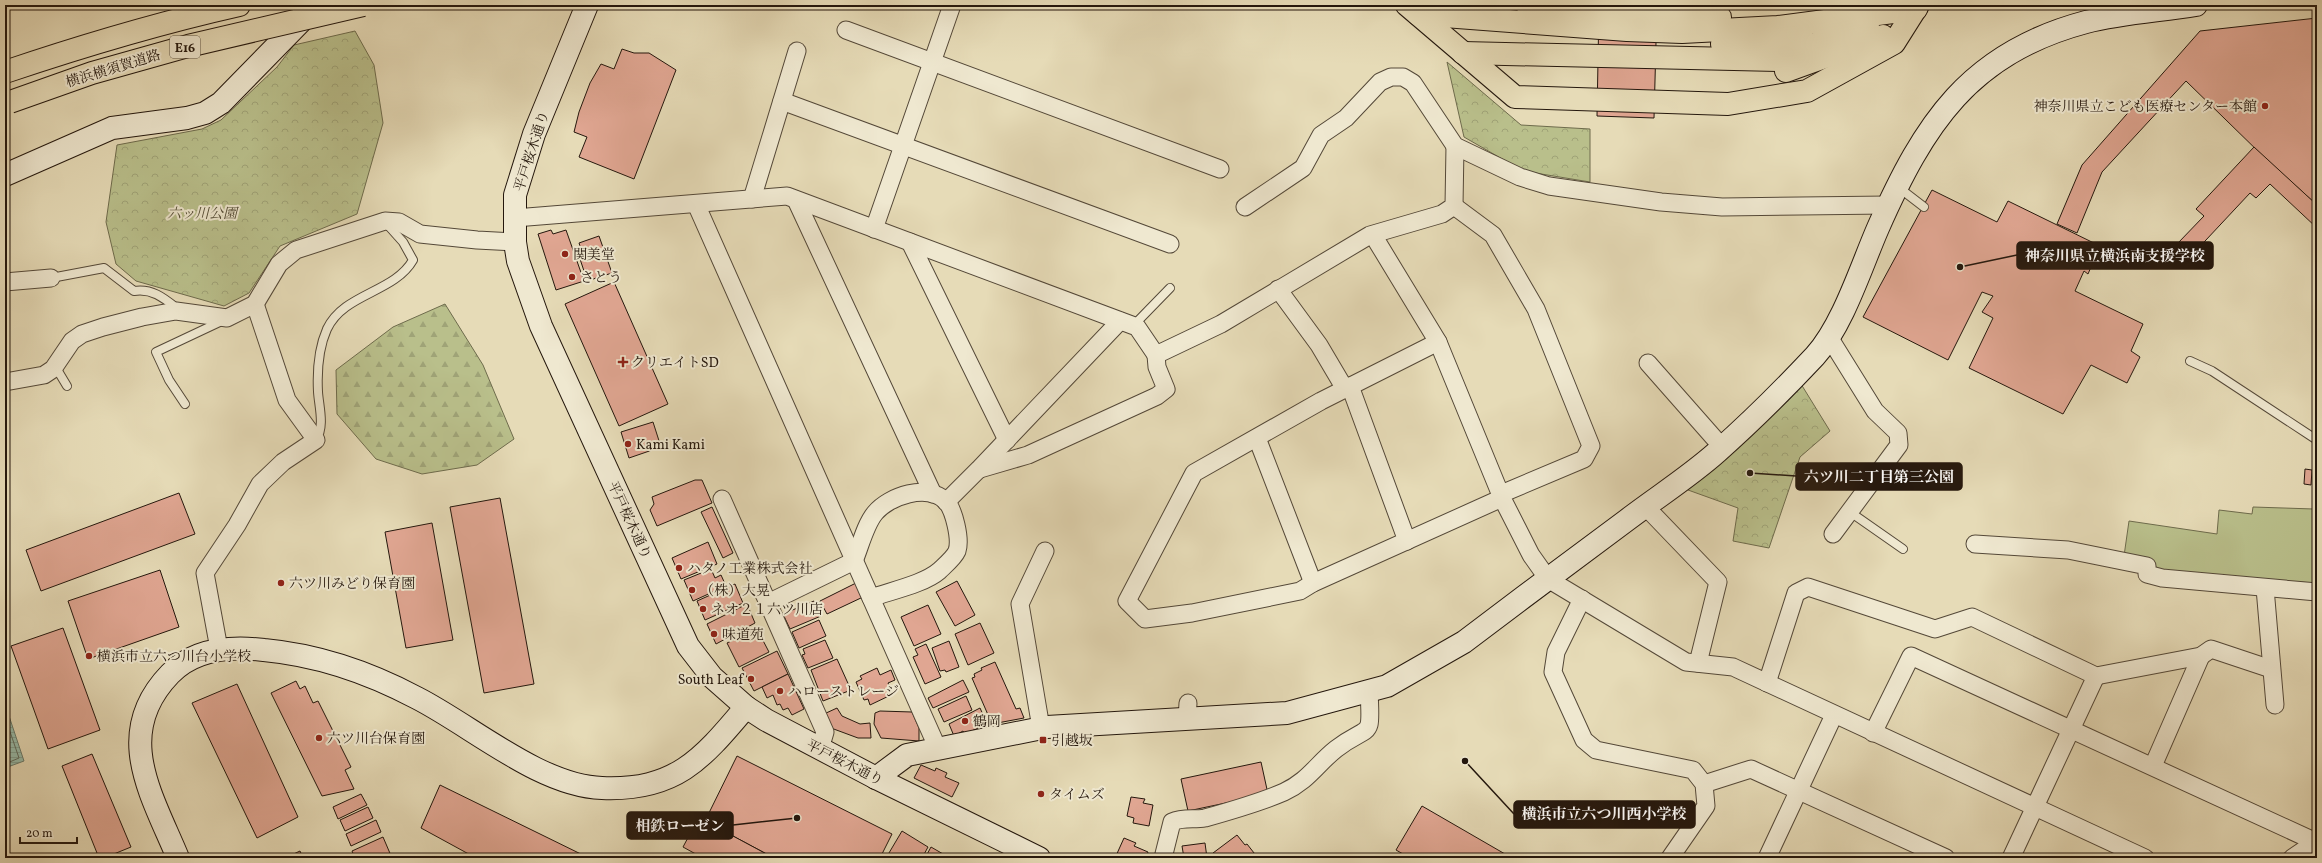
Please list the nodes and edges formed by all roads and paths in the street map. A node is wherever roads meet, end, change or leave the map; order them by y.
1 (239, 5) edge
2 (364, 5) edge
3 (587, 5) edge
4 (952, 5) edge
5 (1527, 5) edge
6 (1858, 5) edge
7 (2196, 5) edge
8 (315, 6) edge
9 (1413, 10) edge
10 (1912, 15) edge
11 (846, 30) dead end
12 (1438, 31) junction
13 (1837, 35) junction
14 (797, 51) dead end
15 (1463, 53) junction
16 (932, 62) junction
17 (1482, 69) junction
18 (5, 72) edge
19 (782, 101) junction
20 (5, 103) edge
21 (903, 145) junction
22 (1455, 146) junction
23 (1220, 169) dead end
24 (5, 175) edge
25 (1893, 196) junction
26 (752, 199) junction
27 (796, 200) junction
28 (696, 204) junction
29 (1454, 206) junction
30 (1245, 207) dead end
31 (1924, 207) dead end
32 (515, 218) junction
33 (384, 221) junction
34 (874, 229) junction
35 (1373, 235) junction
36 (515, 242) junction
37 (910, 242) junction
38 (1170, 244) dead end
39 (51, 278) joint
40 (5, 282) edge
41 (1170, 288) dead end
42 (1278, 289) junction
43 (255, 304) junction
44 (181, 312) junction
45 (226, 318) junction
46 (1126, 323) junction
47 (1829, 337) junction
48 (1438, 342) junction
49 (1156, 355) junction
50 (2190, 361) dead end
51 (1648, 364) dead end
52 (54, 366) junction
53 (5, 382) edge
54 (67, 386) dead end
55 (1348, 387) junction
56 (185, 404) dead end
57 (1257, 438) junction
58 (316, 440) junction
59 (1007, 440) junction
60 (2317, 440) edge
61 (1722, 446) junction
62 (979, 469) junction
63 (1502, 496) junction
64 (939, 498) junction
65 (722, 499) dead end
66 (1645, 506) junction
67 (1850, 512) junction
68 (1832, 534) dead end
69 (1407, 541) junction
70 (1975, 544) dead end
71 (1904, 549) dead end
72 (1045, 551) dead end
73 (854, 561) junction
74 (1548, 579) junction
75 (1313, 583) junction
76 (2265, 588) junction
77 (2317, 592) edge
78 (871, 598) junction
79 (1582, 599) junction
80 (768, 603) junction
81 (219, 649) junction
82 (2201, 656) junction
83 (1698, 663) junction
84 (2271, 669) junction
85 (2096, 676) junction
86 (1767, 683) junction
87 (1369, 692) junction
88 (2275, 705) dead end
89 (746, 707) junction
90 (1834, 715) junction
91 (1041, 728) junction
92 (2071, 730) junction
93 (1873, 733) junction
94 (938, 748) junction
95 (820, 749) junction
96 (2153, 766) junction
97 (876, 778) junction
98 (1704, 784) junction
99 (1799, 789) junction
100 (2035, 807) junction
101 (2316, 842) edge
102 (178, 858) edge
103 (1039, 858) edge
104 (1163, 858) edge
105 (1670, 858) edge
106 (1767, 858) edge
107 (1946, 858) edge
108 (2011, 858) edge
109 (2146, 858) edge
110 (2292, 858) edge

1 - 18 highway, 横浜横須賀道路 / E16
2 - 20 highway, 横浜横須賀道路 / E16, bridge
3 - 32 street, 平戸桜木通り
4 - 16 street
5 - 6 highway
7 - 25 street
8 - 24 street
9 - 10 highway
9 - 12 highway
10 - 13 highway
10 - 17 highway
10 - 17 highway
11 - 16 street
12 - 13 highway
12 - 15 highway
13 - 15 highway
14 - 19 street
15 - 17 highway
16 - 21 street
16 - 23 street
19 - 21 street
19 - 26 street
21 - 34 street
21 - 38 street
22 - 25 street
22 - 29 street
22 - 30 street
25 - 31 lane
25 - 47 street
26 - 27 street
26 - 28 street
27 - 34 street
27 - 64 street
28 - 32 street
28 - 73 street
29 - 35 street
29 - 63 street
32 - 36 street, 平戸桜木通り
33 - 36 street
33 - 43 street
33 - 58 lane
34 - 37 street
35 - 42 street
35 - 48 street
36 - 89 street, 平戸桜木通り
37 - 46 street
37 - 59 street
39 - 40 street
39 - 44 lane
41 - 46 lane
42 - 49 street
42 - 55 street
43 - 45 street
43 - 58 street
44 - 45 street
44 - 52 street
45 - 56 lane
46 - 49 street
46 - 59 street
47 - 61 street
47 - 67 street
48 - 55 street
48 - 63 street
49 - 62 street
50 - 60 lane
51 - 61 street
52 - 53 street
52 - 54 lane
55 - 57 street
55 - 69 street
57 - 75 street
57 - 75 street
58 - 81 street
59 - 62 street
61 - 66 street
62 - 64 street
63 - 69 street
63 - 74 street
64 - 73 street
64 - 78 street
65 - 80 street
66 - 74 street
66 - 83 street
67 - 68 street
67 - 71 lane
69 - 75 street
70 - 76 street
72 - 91 street
73 - 78 street
73 - 80 street
74 - 79 street
74 - 87 street
76 - 77 street
76 - 84 street
78 - 94 street
79 - 83 street
79 - 98 street
80 - 95 street
81 - 89 street
81 - 102 street
82 - 84 street
82 - 85 street
82 - 96 street
83 - 86 street
84 - 88 street
85 - 86 street
85 - 92 street
86 - 90 street
87 - 91 street
87 - 104 street
89 - 95 street, 平戸桜木通り
90 - 93 street
90 - 99 street
91 - 94 street
92 - 93 street
92 - 96 street
92 - 100 street
93 - 100 street
94 - 97 street
95 - 97 street, 平戸桜木通り
96 - 101 street
97 - 103 street, 平戸桜木通り
98 - 99 street
98 - 105 street
99 - 106 street
99 - 107 street
100 - 108 street
100 - 109 street
101 - 110 street

